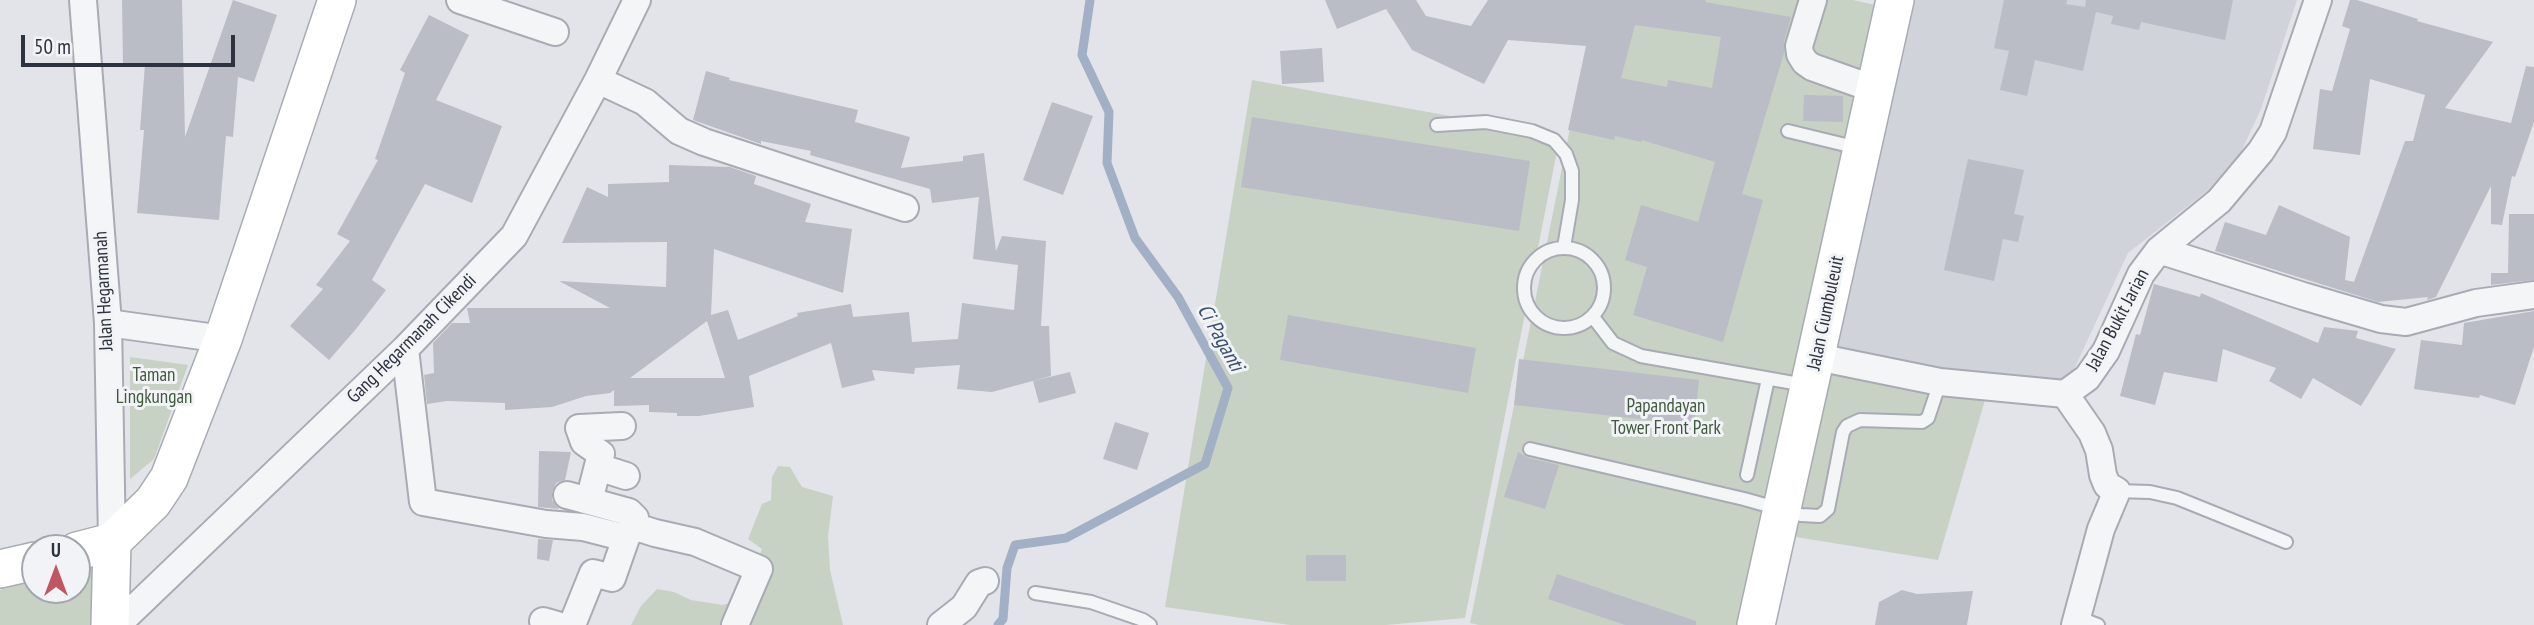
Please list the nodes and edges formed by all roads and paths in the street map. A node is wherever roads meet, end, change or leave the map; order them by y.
1 (83, 0) edge
2 (337, 0) edge
3 (460, 0) edge
4 (637, 0) edge
5 (1813, 0) edge
6 (2318, 0) edge
7 (1890, 1) edge
8 (555, 32) dead end
9 (598, 80) junction
10 (1874, 89) junction
11 (1437, 125) dead end
12 (1788, 131) dead end
13 (1862, 149) junction
14 (905, 208) dead end
15 (1564, 247) junction
16 (2159, 250) junction
17 (2534, 295) edge
18 (1593, 317) junction
19 (108, 323) junction
20 (223, 338) junction
21 (405, 349) junction
22 (1813, 371) junction
23 (1768, 379) junction
24 (1940, 382) junction
25 (2064, 394) junction
26 (622, 426) dead end
27 (1530, 449) dead end
28 (598, 467) junction
29 (1747, 475) dead end
30 (626, 476) dead end
31 (2117, 491) junction
32 (1780, 510) junction
33 (630, 532) junction
34 (112, 542) junction
35 (2286, 542) dead end
36 (91, 547) edge
37 (21, 564) edge
38 (0, 569) edge
39 (985, 580) dead end
40 (1035, 593) dead end
41 (2083, 622) edge
42 (110, 625) edge
43 (117, 625) edge
44 (572, 625) edge
45 (735, 625) edge
46 (941, 625) edge
47 (1150, 625) edge
48 (1756, 625) edge

1 - 19 street, Jalan Hegarmanah
2 - 20 street
3 - 8 street
4 - 9 street, Gang Hegarmanah Cikendi
5 - 10 street
6 - 16 street, Jalan Bukit Jarian
7 - 10 street, Jalan Ciumbuleuit
9 - 14 street
9 - 21 street, Gang Hegarmanah Cikendi
10 - 13 street, Jalan Ciumbuleuit
11 - 15 lane
12 - 13 lane
13 - 22 street, Jalan Ciumbuleuit
15 - 18 lane
15 - 18 lane
16 - 17 street
16 - 25 street, Jalan Bukit Jarian
18 - 23 lane
19 - 20 street
19 - 34 street, Jalan Hegarmanah
20 - 34 street
21 - 33 street
21 - 43 street, Gang Hegarmanah Cikendi
22 - 23 lane
22 - 24 street
22 - 32 street, Jalan Ciumbuleuit
23 - 29 lane
24 - 25 street
24 - 32 lane
25 - 31 street
26 - 28 street
27 - 32 lane
28 - 30 street
28 - 33 street
31 - 35 lane
31 - 41 street
32 - 48 street, Jalan Ciumbuleuit
33 - 44 street
33 - 45 street
34 - 36 street
34 - 42 street, Jalan Hegarmanah
37 - 38 street
39 - 46 street
40 - 47 lane

